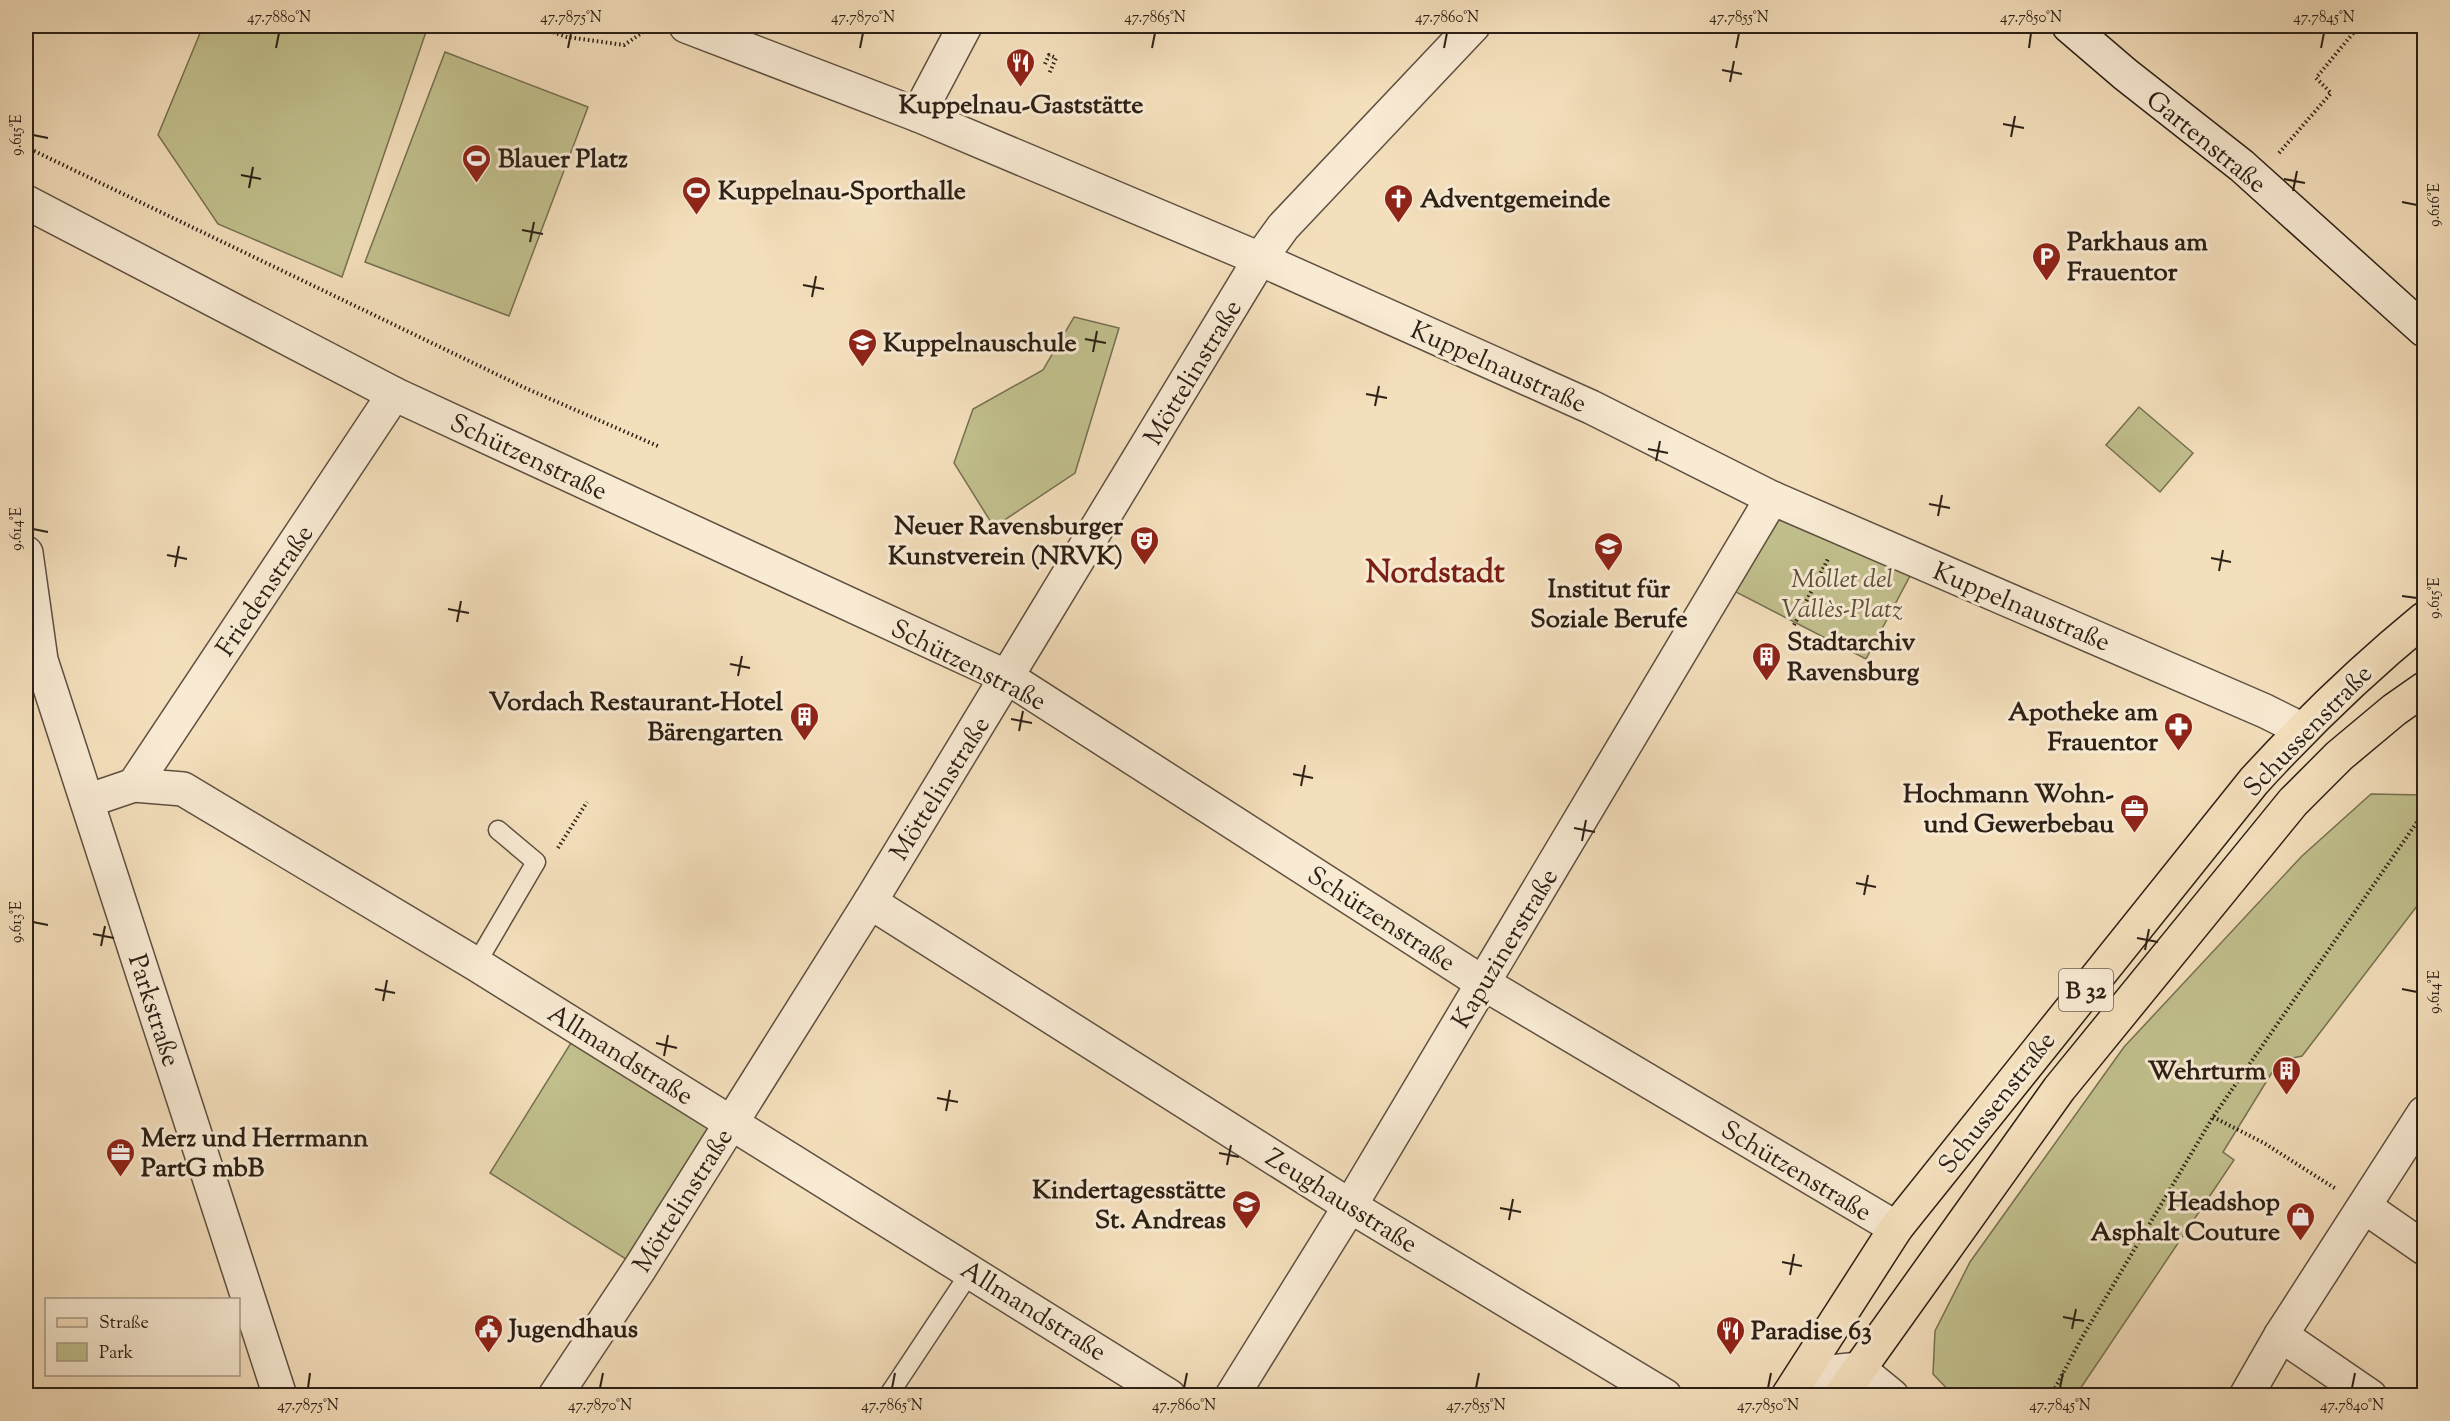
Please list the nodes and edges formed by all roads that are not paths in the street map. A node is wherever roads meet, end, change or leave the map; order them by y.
1 (686, 26) edge
2 (965, 26) edge
3 (1473, 26) edge
4 (2069, 26) edge
5 (918, 115) junction
6 (26, 202) edge
7 (1260, 259) junction
8 (2424, 330) edge
9 (394, 394) junction
10 (1772, 498) junction
11 (26, 553) edge
12 (2424, 619) edge
13 (33, 662) edge
14 (1007, 677) junction
15 (2424, 689) edge
16 (2301, 729) junction
17 (134, 785) junction
18 (87, 801) junction
19 (498, 830) dead end
20 (870, 902) junction
21 (476, 964) junction
22 (1483, 983) junction
23 (2424, 1113) edge
24 (729, 1124) junction
25 (1350, 1206) junction
26 (2365, 1207) junction
27 (1884, 1221) junction
28 (2424, 1248) edge
29 (971, 1271) junction
30 (2281, 1335) junction
31 (1859, 1369) junction
32 (1795, 1385) edge
33 (280, 1395) edge
34 (555, 1395) edge
35 (888, 1395) edge
36 (1169, 1395) edge
37 (1232, 1395) edge
38 (1665, 1395) edge
39 (1840, 1395) edge
40 (1892, 1395) edge
41 (2246, 1395) edge
42 (2370, 1395) edge

1 - 5 street, Kuppelnaustraße
2 - 5 street
3 - 7 street, Möttelinstraße
4 - 8 street, Gartenstraße
5 - 7 street, Kuppelnaustraße
6 - 9 street, Schützenstraße
7 - 10 street, Kuppelnaustraße
7 - 14 street, Möttelinstraße
9 - 14 street, Schützenstraße
9 - 17 street, Friedenstraße
10 - 16 street, Kuppelnaustraße
10 - 22 street, Kapuzinerstraße
11 - 13 street, Parkstraße
12 - 16 main road, Schussenstraße / B 32
13 - 18 street, Parkstraße
14 - 20 street, Möttelinstraße
14 - 22 street, Schützenstraße
15 - 31 main road, Schussenstraße / B 32
16 - 27 main road, Schussenstraße / B 32
17 - 18 street, Allmandstraße
17 - 21 street, Allmandstraße
18 - 33 street, Parkstraße
19 - 21 lane
20 - 24 street, Möttelinstraße
20 - 25 street, Zeughausstraße
21 - 24 street, Allmandstraße
22 - 25 street, Kapuzinerstraße
22 - 27 street, Schützenstraße
23 - 26 street
24 - 29 street, Allmandstraße
24 - 34 street, Möttelinstraße
25 - 37 street, Kapuzinerstraße
25 - 38 street, Zeughausstraße
26 - 28 street
26 - 30 street
27 - 32 main road, Schussenstraße / B 32
29 - 35 lane
29 - 36 street, Allmandstraße
30 - 41 street
30 - 42 street
31 - 32 street
31 - 39 main road, Schussenstraße / B 32
31 - 40 street

